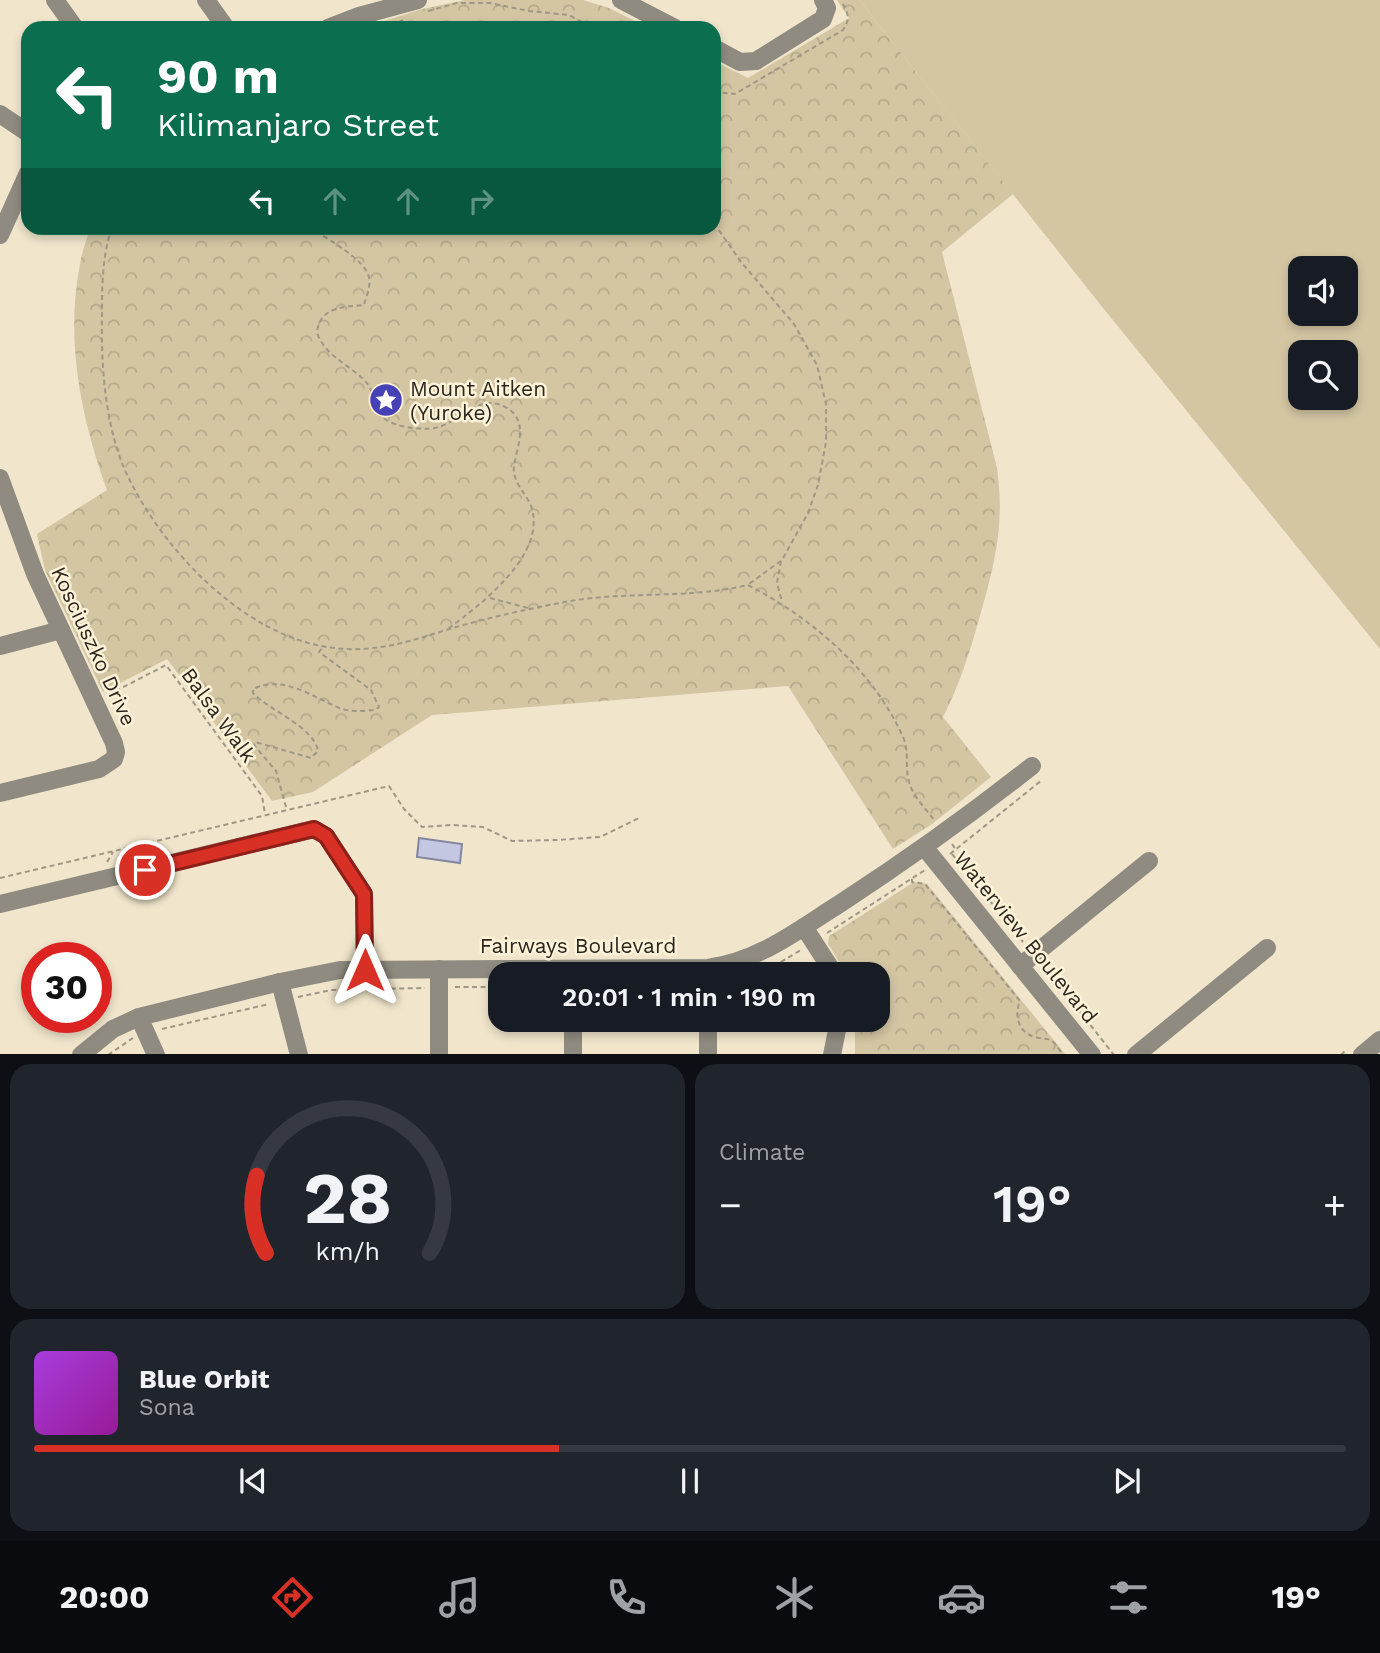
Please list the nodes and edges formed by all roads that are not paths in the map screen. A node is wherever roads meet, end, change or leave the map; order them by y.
1 (55, 0) edge
2 (206, 0) edge
3 (621, 0) edge
4 (825, 4) edge
5 (422, 6) edge
6 (356, 8) edge
7 (70, 21) edge
8 (221, 21) edge
9 (338, 21) edge
10 (662, 21) edge
11 (721, 52) edge
12 (0, 114) edge
13 (21, 128) edge
14 (21, 188) edge
15 (0, 235) edge
16 (0, 478) edge
17 (61, 630) junction
18 (0, 646) edge
19 (1037, 773) road end
20 (0, 793) edge
21 (925, 848) junction
22 (1149, 861) dead end
23 (0, 904) edge
24 (809, 934) junction
25 (1268, 948) dead end
26 (737, 962) edge
27 (827, 962) edge
28 (1020, 966) junction
29 (439, 969) junction
30 (365, 970) junction
31 (488, 970) edge
32 (281, 982) junction
33 (139, 1017) junction
34 (573, 1032) edge
35 (708, 1032) edge
36 (837, 1032) edge
37 (1380, 1040) edge
38 (81, 1054) edge
39 (156, 1054) edge
40 (299, 1054) edge
41 (439, 1054) edge
42 (573, 1054) edge
43 (708, 1054) edge
44 (832, 1054) edge
45 (1091, 1054) edge
46 (1137, 1054) edge
47 (1363, 1054) edge

1 - 7 street
2 - 8 street
3 - 10 street
4 - 11 street
5 - 6 street
6 - 9 street
12 - 13 street
14 - 15 street
16 - 17 street, Kosciuszko Drive
17 - 18 street
17 - 20 street, Kosciuszko Drive
19 - 21 street, Fairways Boulevard
21 - 24 street, Fairways Boulevard
21 - 28 street, Waterview Boulevard
22 - 28 street
23 - 30 street
24 - 26 street, Fairways Boulevard
24 - 27 street
25 - 46 street
28 - 45 street, Waterview Boulevard
29 - 30 street, Fairways Boulevard
29 - 31 street, Fairways Boulevard
29 - 41 street
30 - 32 street, Fairways Boulevard
32 - 33 street, Fairways Boulevard
32 - 40 street
33 - 38 street, Fairways Boulevard
33 - 39 street
34 - 42 street
35 - 43 street
36 - 44 street
37 - 47 street

